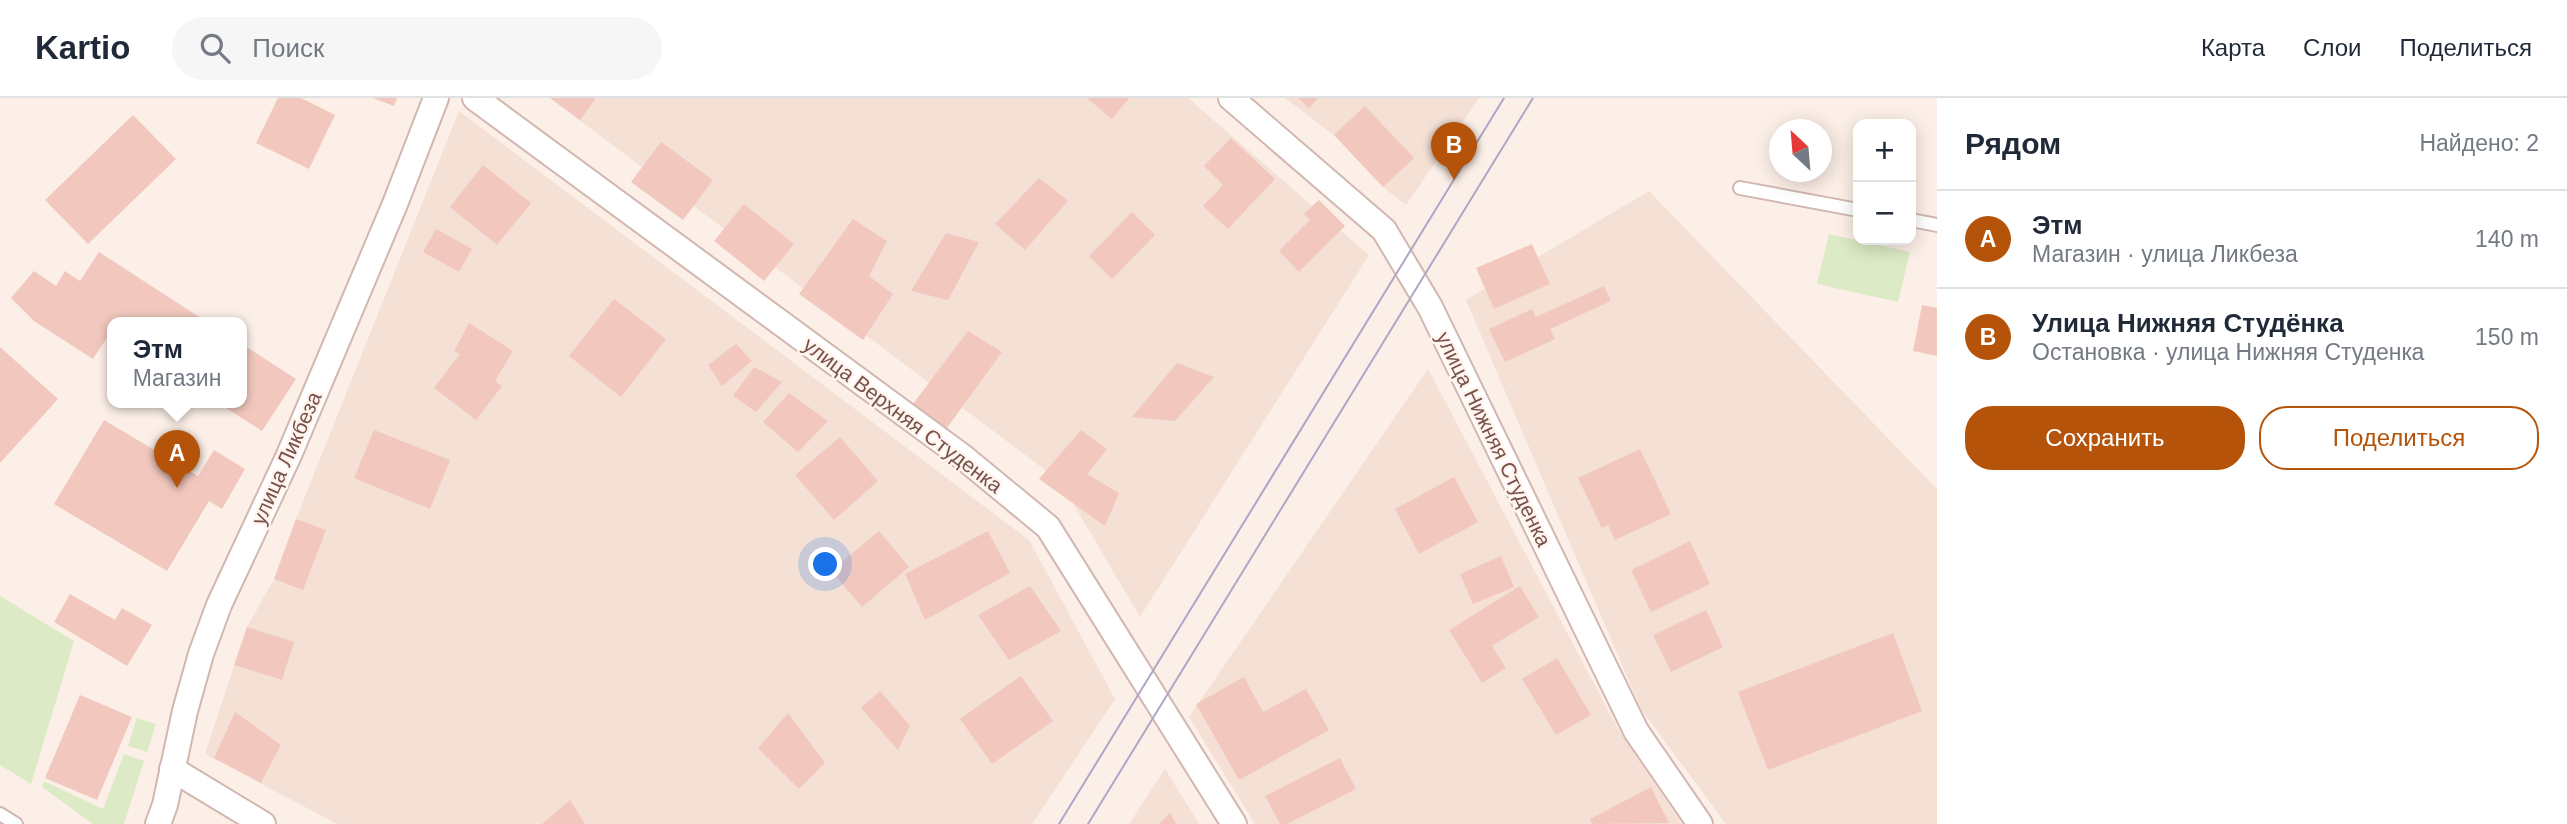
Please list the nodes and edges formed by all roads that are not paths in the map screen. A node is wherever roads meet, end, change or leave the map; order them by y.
1 (436, 98) edge
2 (475, 98) edge
3 (1231, 98) edge
4 (1740, 188) dead end
5 (1853, 209) edge
6 (1916, 221) edge
7 (1937, 225) edge
8 (173, 769) junction
9 (0, 814) edge
10 (16, 824) edge
11 (158, 824) edge
12 (263, 824) edge
13 (1234, 824) edge
14 (1700, 824) edge

1 - 8 street, улица Ликбеза
2 - 13 street, улица Верхняя Студенка
3 - 14 street, улица Нижняя Cтуденкa
4 - 5 lane
6 - 7 lane
8 - 11 street, улица Ликбеза
8 - 12 street
9 - 10 lane

